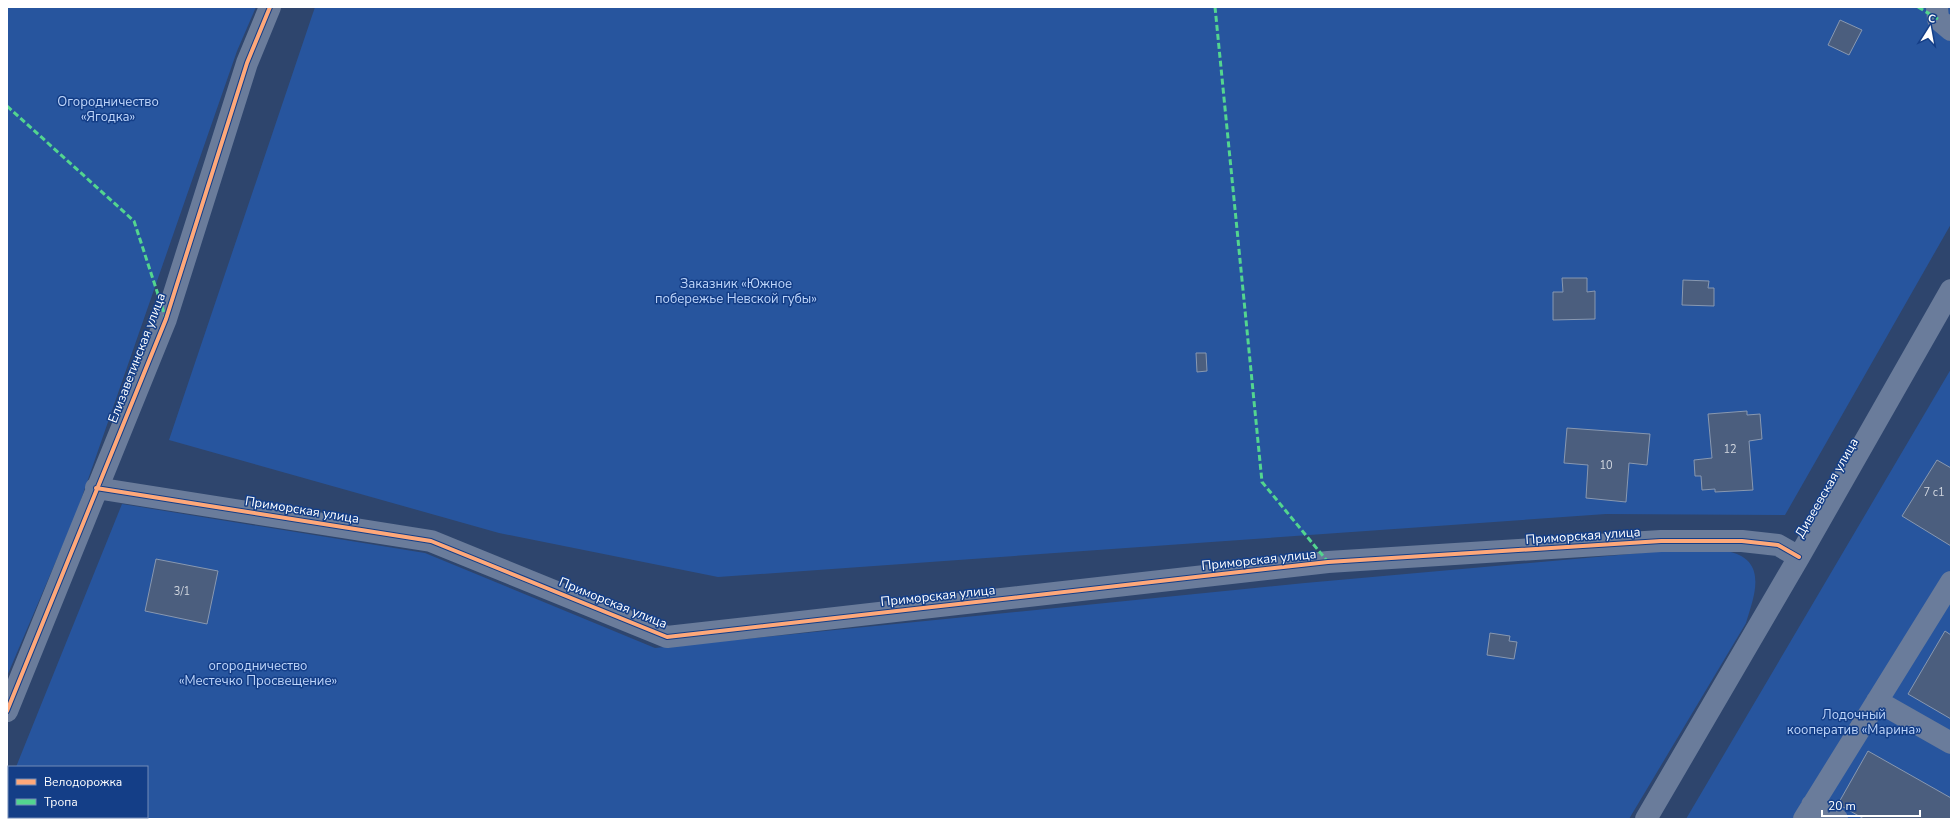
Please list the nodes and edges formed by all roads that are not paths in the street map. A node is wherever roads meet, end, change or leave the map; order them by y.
1 (270, 7) edge
2 (1937, 7) edge
3 (1951, 30) edge
4 (1951, 290) edge
5 (96, 488) junction
6 (1799, 557) junction
7 (1951, 582) edge
8 (1944, 609) edge
9 (1877, 701) junction
10 (7, 711) edge
11 (1951, 743) edge
12 (1808, 812) edge
13 (1646, 819) edge
14 (1837, 819) edge

1 - 5 street, Елизаветинская улица
2 - 3 street
4 - 6 street, Дивеевская улица
5 - 6 street, Приморская улица
5 - 10 street, Елизаветинская улица
6 - 13 street, Дивеевская улица
7 - 8 street
8 - 9 street
9 - 11 street
9 - 12 street
12 - 14 street

